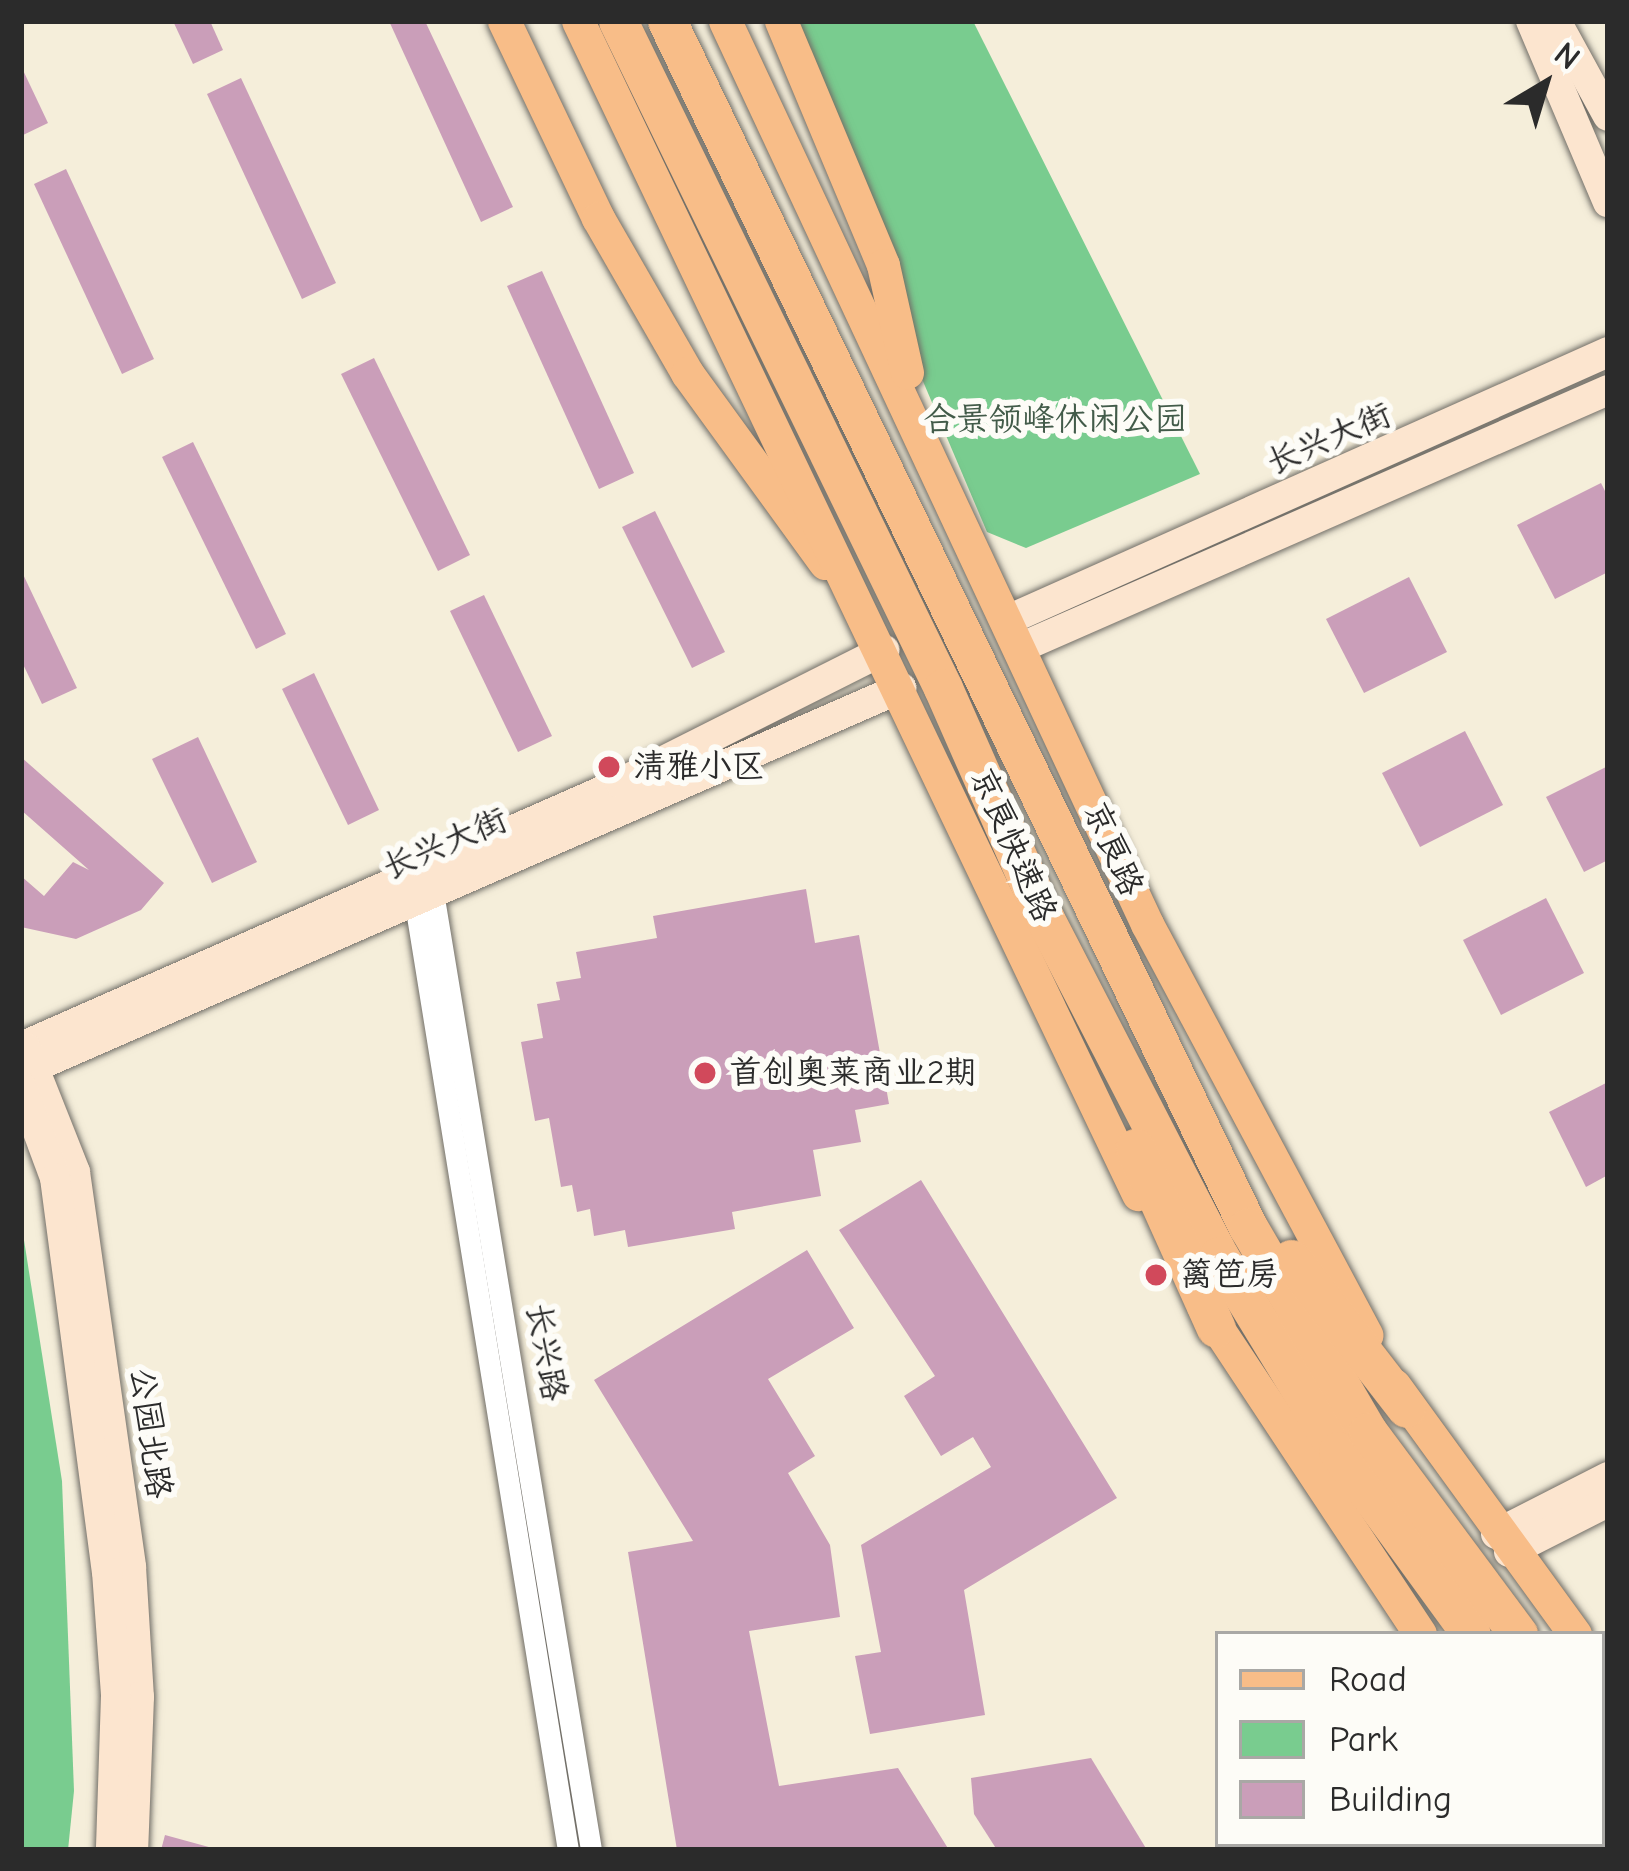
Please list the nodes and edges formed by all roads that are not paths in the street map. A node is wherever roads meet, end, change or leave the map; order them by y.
1 (504, 21) edge
2 (578, 21) edge
3 (618, 21) edge
4 (667, 21) edge
5 (725, 21) edge
6 (781, 21) edge
7 (1531, 21) edge
8 (1556, 21) edge
9 (1608, 116) edge
10 (1608, 202) edge
11 (1608, 352) edge
12 (1608, 390) edge
13 (929, 448) junction
14 (1016, 633) junction
15 (882, 644) junction
16 (902, 688) junction
17 (421, 881) junction
18 (1046, 920) junction
19 (24, 1059) edge
20 (1220, 1170) junction
21 (1216, 1328) junction
22 (1406, 1408) junction
23 (1608, 1477) edge
24 (1608, 1502) edge
25 (1503, 1543) junction
26 (1418, 1631) edge
27 (1469, 1631) edge
28 (1516, 1631) edge
29 (1573, 1631) edge
30 (111, 1850) edge
31 (134, 1850) edge
32 (568, 1850) edge
33 (591, 1850) edge

1 - 15 main road
2 - 15 main road
3 - 18 highway, 京良快速路
4 - 20 highway, 京良快速路
5 - 13 main road, 京良路
6 - 13 main road
7 - 10 street
8 - 9 street
11 - 14 street, 长兴大街
12 - 14 street, 长兴大街
13 - 14 main road, 京良路
14 - 22 main road, 京良路
15 - 16 main road
15 - 17 street, 长兴大街
16 - 17 street, 长兴大街
16 - 21 main road
17 - 19 street, 长兴大街
17 - 32 street, 长兴路
17 - 33 street, 长兴路
18 - 21 highway
18 - 27 highway, 京良快速路
19 - 30 street, 公园北路
19 - 31 street, 公园北路
20 - 22 highway
20 - 28 highway, 京良快速路
21 - 26 main road
22 - 25 main road, 京良路
23 - 25 street
24 - 25 street
25 - 29 main road, 京良路

